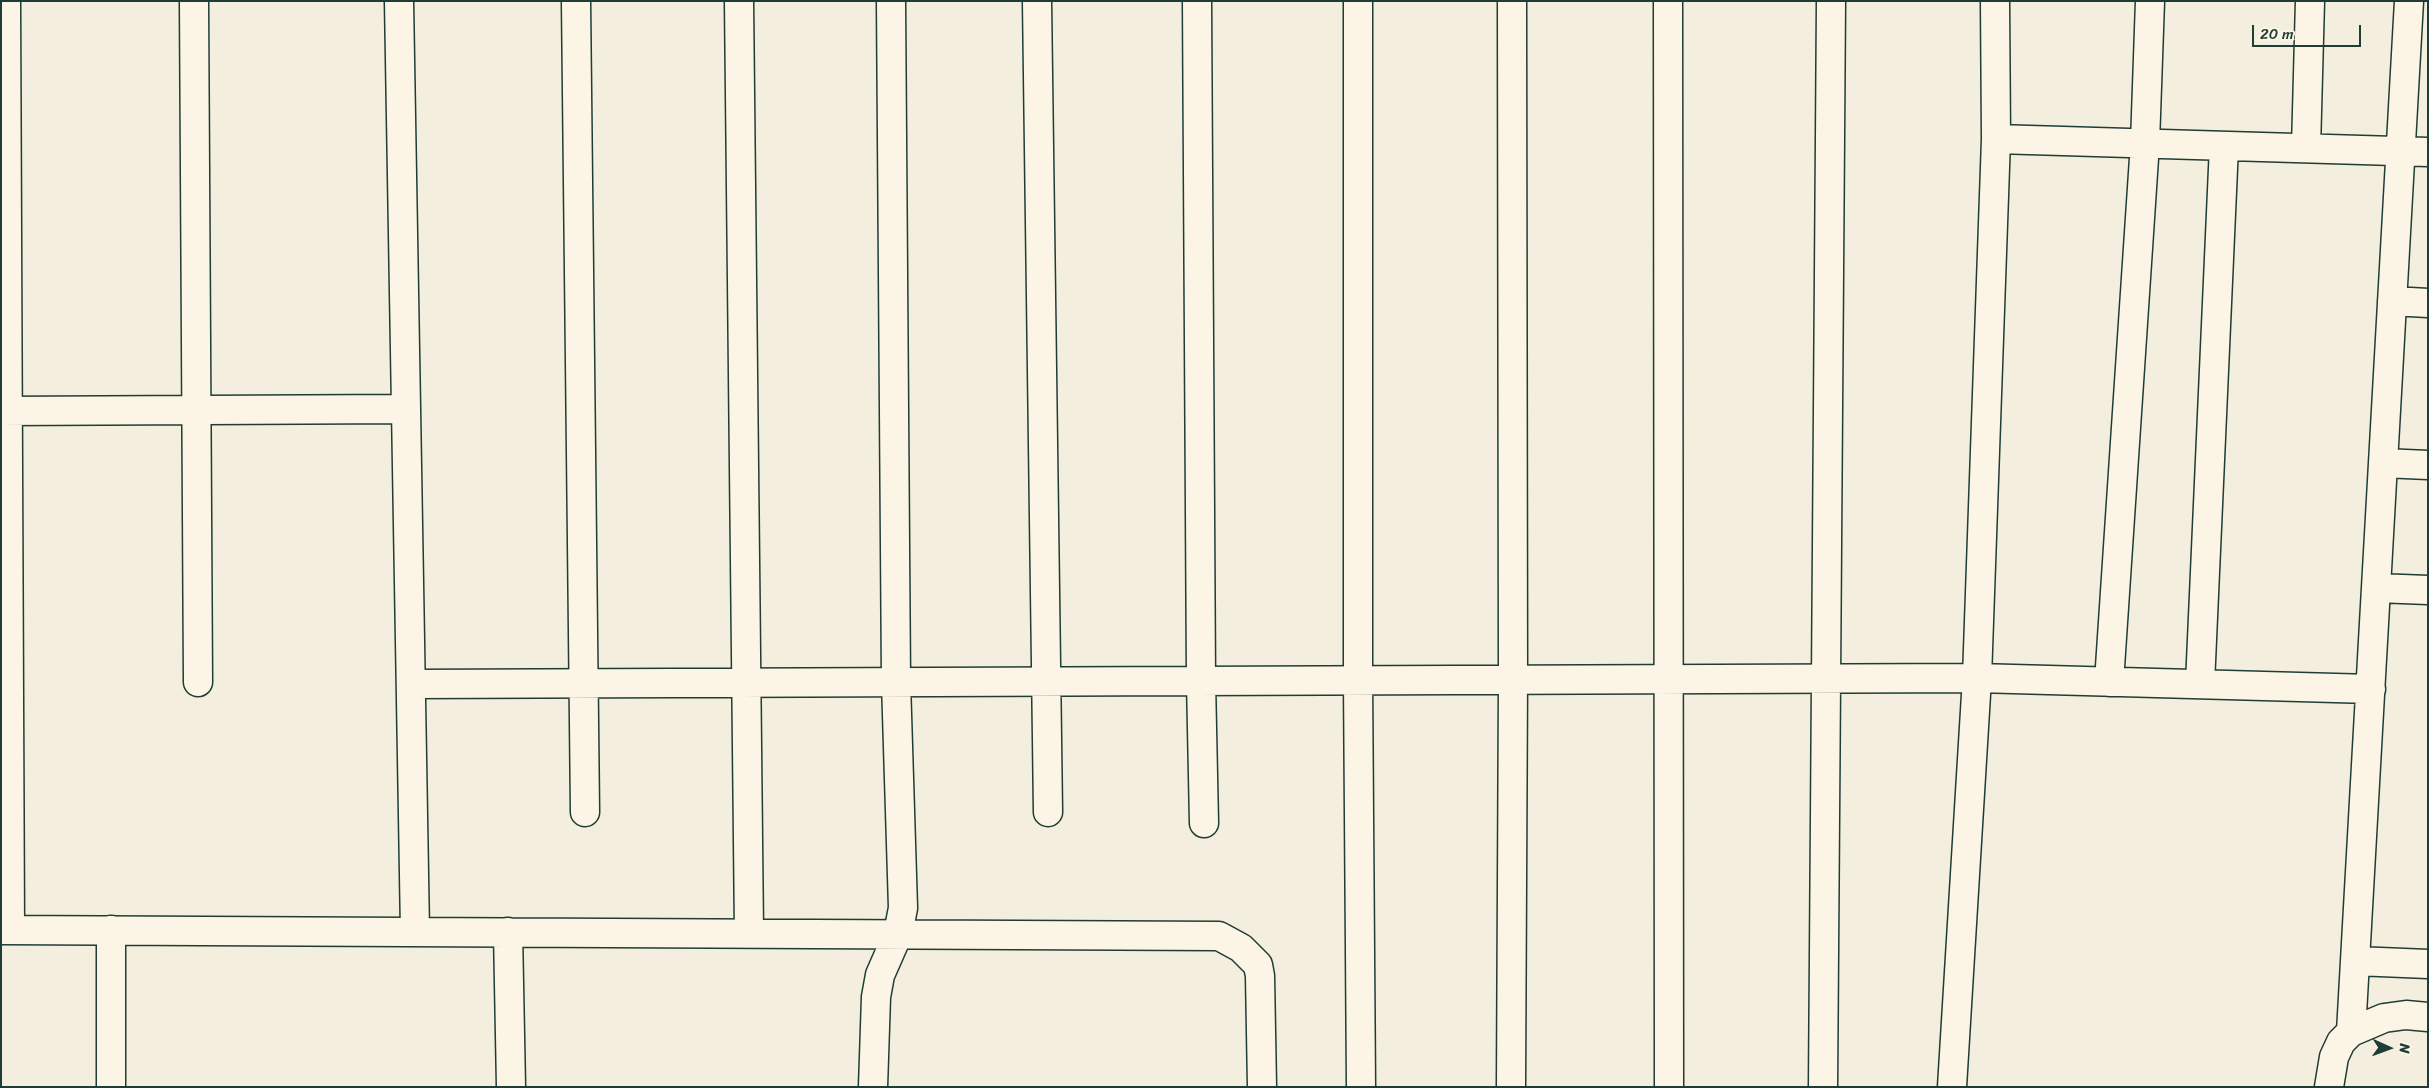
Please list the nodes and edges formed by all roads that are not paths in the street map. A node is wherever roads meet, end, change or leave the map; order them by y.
1 (6, 1) edge
2 (194, 1) edge
3 (399, 1) edge
4 (576, 1) edge
5 (739, 1) edge
6 (891, 1) edge
7 (1037, 1) edge
8 (1197, 1) edge
9 (1358, 1) edge
10 (1512, 1) edge
11 (1668, 1) edge
12 (1831, 1) edge
13 (1995, 1) edge
14 (2150, 1) edge
15 (2310, 1) edge
16 (2409, 1) edge
17 (1996, 139) junction
18 (2145, 143) junction
19 (2224, 146) junction
20 (2306, 148) junction
21 (2400, 151) junction
22 (2428, 152) edge
23 (2392, 301) junction
24 (2428, 303) edge
25 (406, 409) junction
26 (196, 410) junction
27 (5, 411) edge
28 (2383, 463) junction
29 (2428, 465) edge
30 (2376, 588) junction
31 (2428, 590) edge
32 (1827, 678) junction
33 (1977, 678) junction
34 (1668, 679) junction
35 (1358, 680) junction
36 (1513, 680) junction
37 (1201, 681) junction
38 (198, 682) dead end
39 (896, 682) junction
40 (1048, 682) junction
41 (2109, 682) junction
42 (747, 683) junction
43 (411, 684) junction
44 (584, 684) junction
45 (2200, 684) junction
46 (2371, 689) junction
47 (585, 812) dead end
48 (1048, 812) dead end
49 (1204, 823) dead end
50 (6, 930) edge
51 (111, 930) junction
52 (415, 932) junction
53 (508, 932) junction
54 (750, 933) junction
55 (898, 934) junction
56 (2356, 961) junction
57 (2428, 964) edge
58 (2428, 1017) edge
59 (2351, 1032) junction
60 (111, 1087) edge
61 (511, 1087) edge
62 (873, 1087) edge
63 (1262, 1087) edge
64 (1361, 1087) edge
65 (1511, 1087) edge
66 (1669, 1087) edge
67 (1823, 1087) edge
68 (1952, 1087) edge
69 (2329, 1087) edge

1 - 27 street
2 - 26 street
3 - 25 street
4 - 44 street
5 - 42 street
6 - 39 street
7 - 40 street
8 - 37 street
9 - 35 street
10 - 36 street
11 - 34 street
12 - 32 street
13 - 17 street
14 - 18 street
15 - 20 street
16 - 21 street
17 - 18 street
17 - 33 street
18 - 19 street
18 - 41 street
19 - 20 street
19 - 45 street
20 - 21 street
21 - 22 street
21 - 23 street
23 - 24 street
23 - 28 street
25 - 26 street
25 - 43 street
26 - 27 street
26 - 38 street
27 - 50 street
28 - 29 street
28 - 30 street
30 - 31 street
30 - 46 street
32 - 33 street
32 - 34 street
32 - 67 street
33 - 41 street
33 - 68 street
34 - 36 street
34 - 66 street
35 - 36 street
35 - 37 street
35 - 64 street
36 - 65 street
37 - 40 street
37 - 49 street
39 - 40 street
39 - 42 street
39 - 55 street
40 - 48 street
41 - 45 street
42 - 44 street
42 - 54 street
43 - 44 street
43 - 52 street
44 - 47 street
45 - 46 street
46 - 56 street
50 - 51 street
51 - 52 street
51 - 60 street
52 - 53 street
53 - 54 street
53 - 61 street
54 - 55 street
55 - 62 street
55 - 63 street
56 - 57 street
56 - 59 street
58 - 59 street
59 - 69 street

